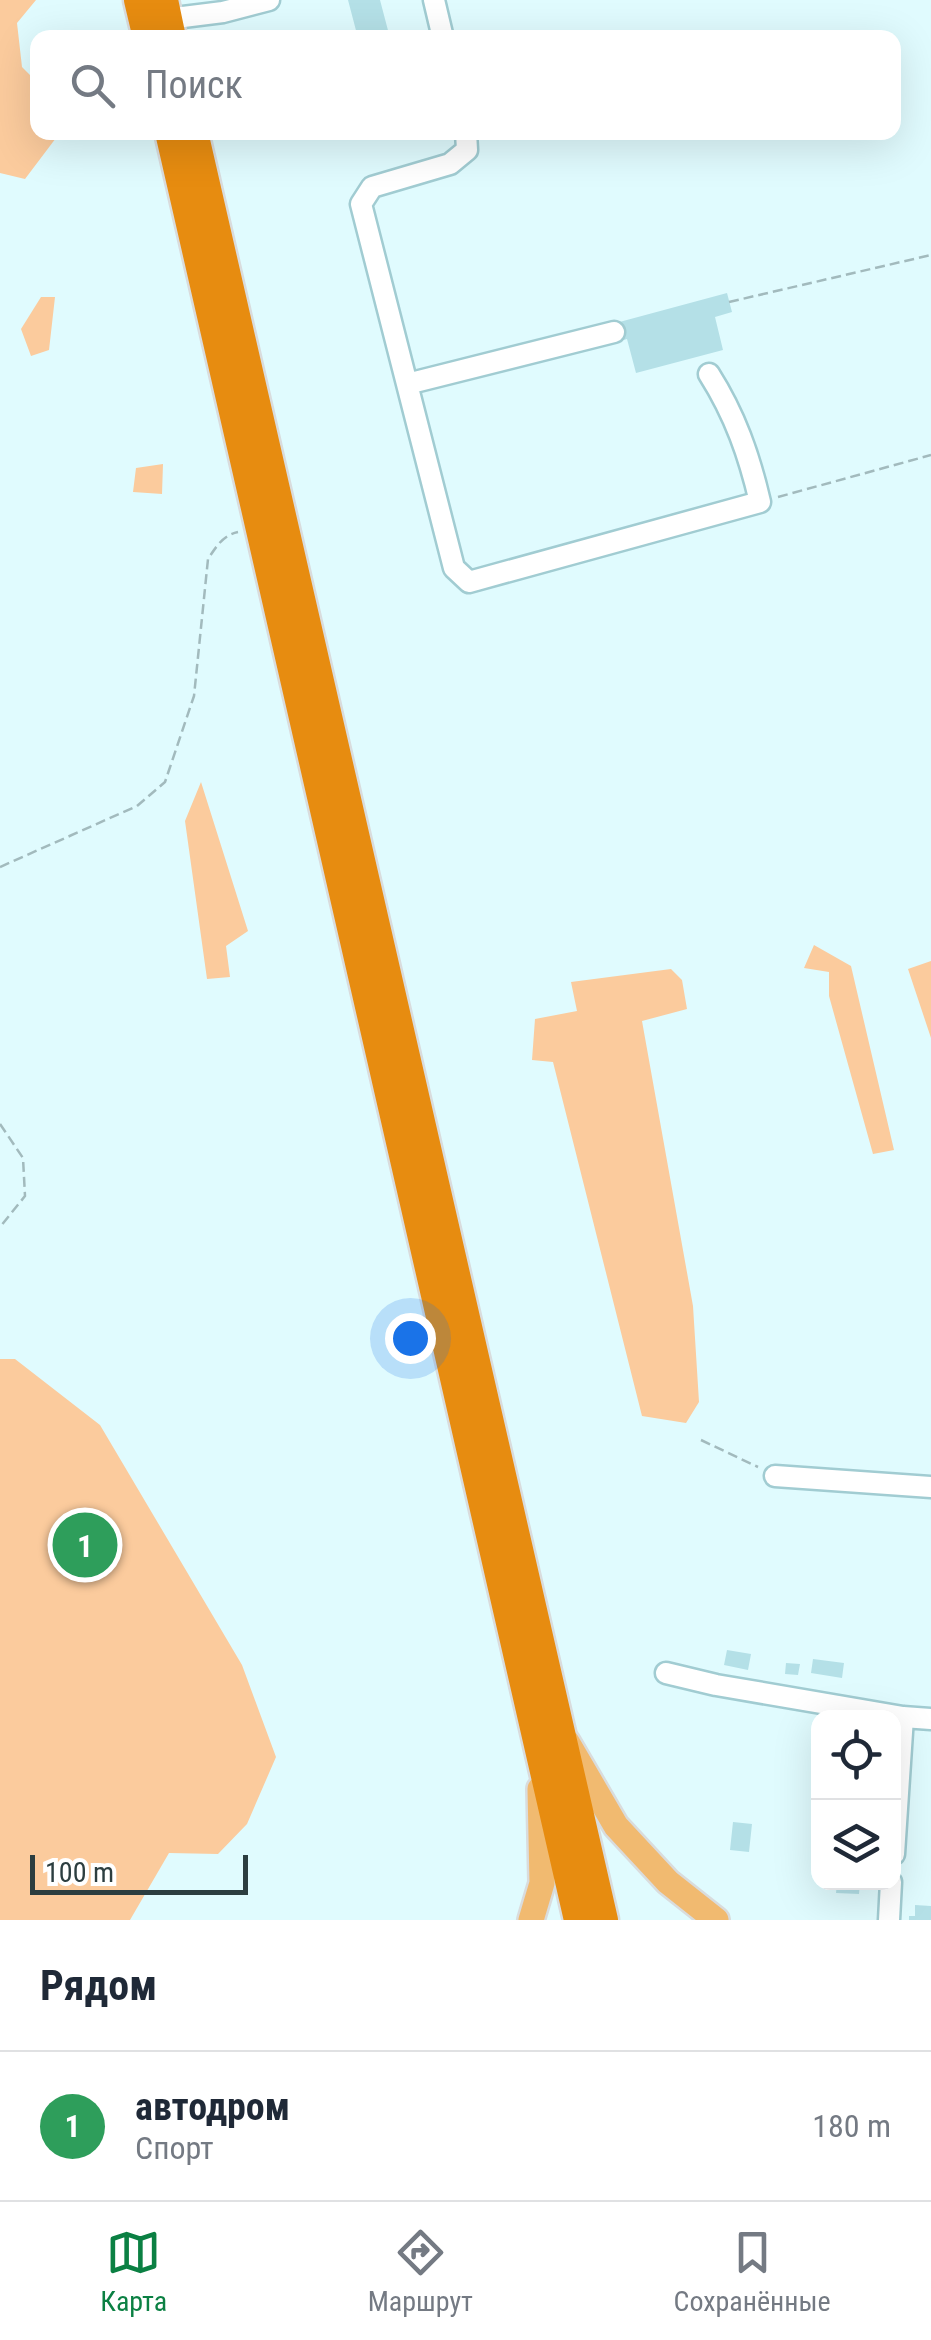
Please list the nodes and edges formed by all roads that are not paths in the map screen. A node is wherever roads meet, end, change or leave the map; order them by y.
1 (139, 0) edge
2 (269, 0) edge
3 (434, 0) edge
4 (162, 23) edge
5 (441, 30) edge
6 (172, 140) edge
7 (195, 140) edge
8 (466, 140) edge
9 (614, 332) dead end
10 (709, 374) dead end
11 (407, 384) junction
12 (775, 1476) road end
13 (931, 1486) edge
14 (666, 1673) dead end
15 (903, 1717) junction
16 (931, 1719) edge
17 (550, 1739) junction
18 (898, 1800) edge
19 (891, 1890) edge
20 (531, 1920) edge
21 (579, 1920) edge
22 (603, 1920) edge
23 (716, 1920) edge
24 (889, 1920) edge

1 - 4 highway
2 - 4 street
3 - 5 street
6 - 17 highway
7 - 17 highway
8 - 11 street
9 - 11 street
10 - 11 street
12 - 13 street
14 - 15 street
15 - 16 street
15 - 18 street
17 - 20 main road
17 - 21 highway
17 - 22 highway
17 - 23 main road
19 - 24 street

